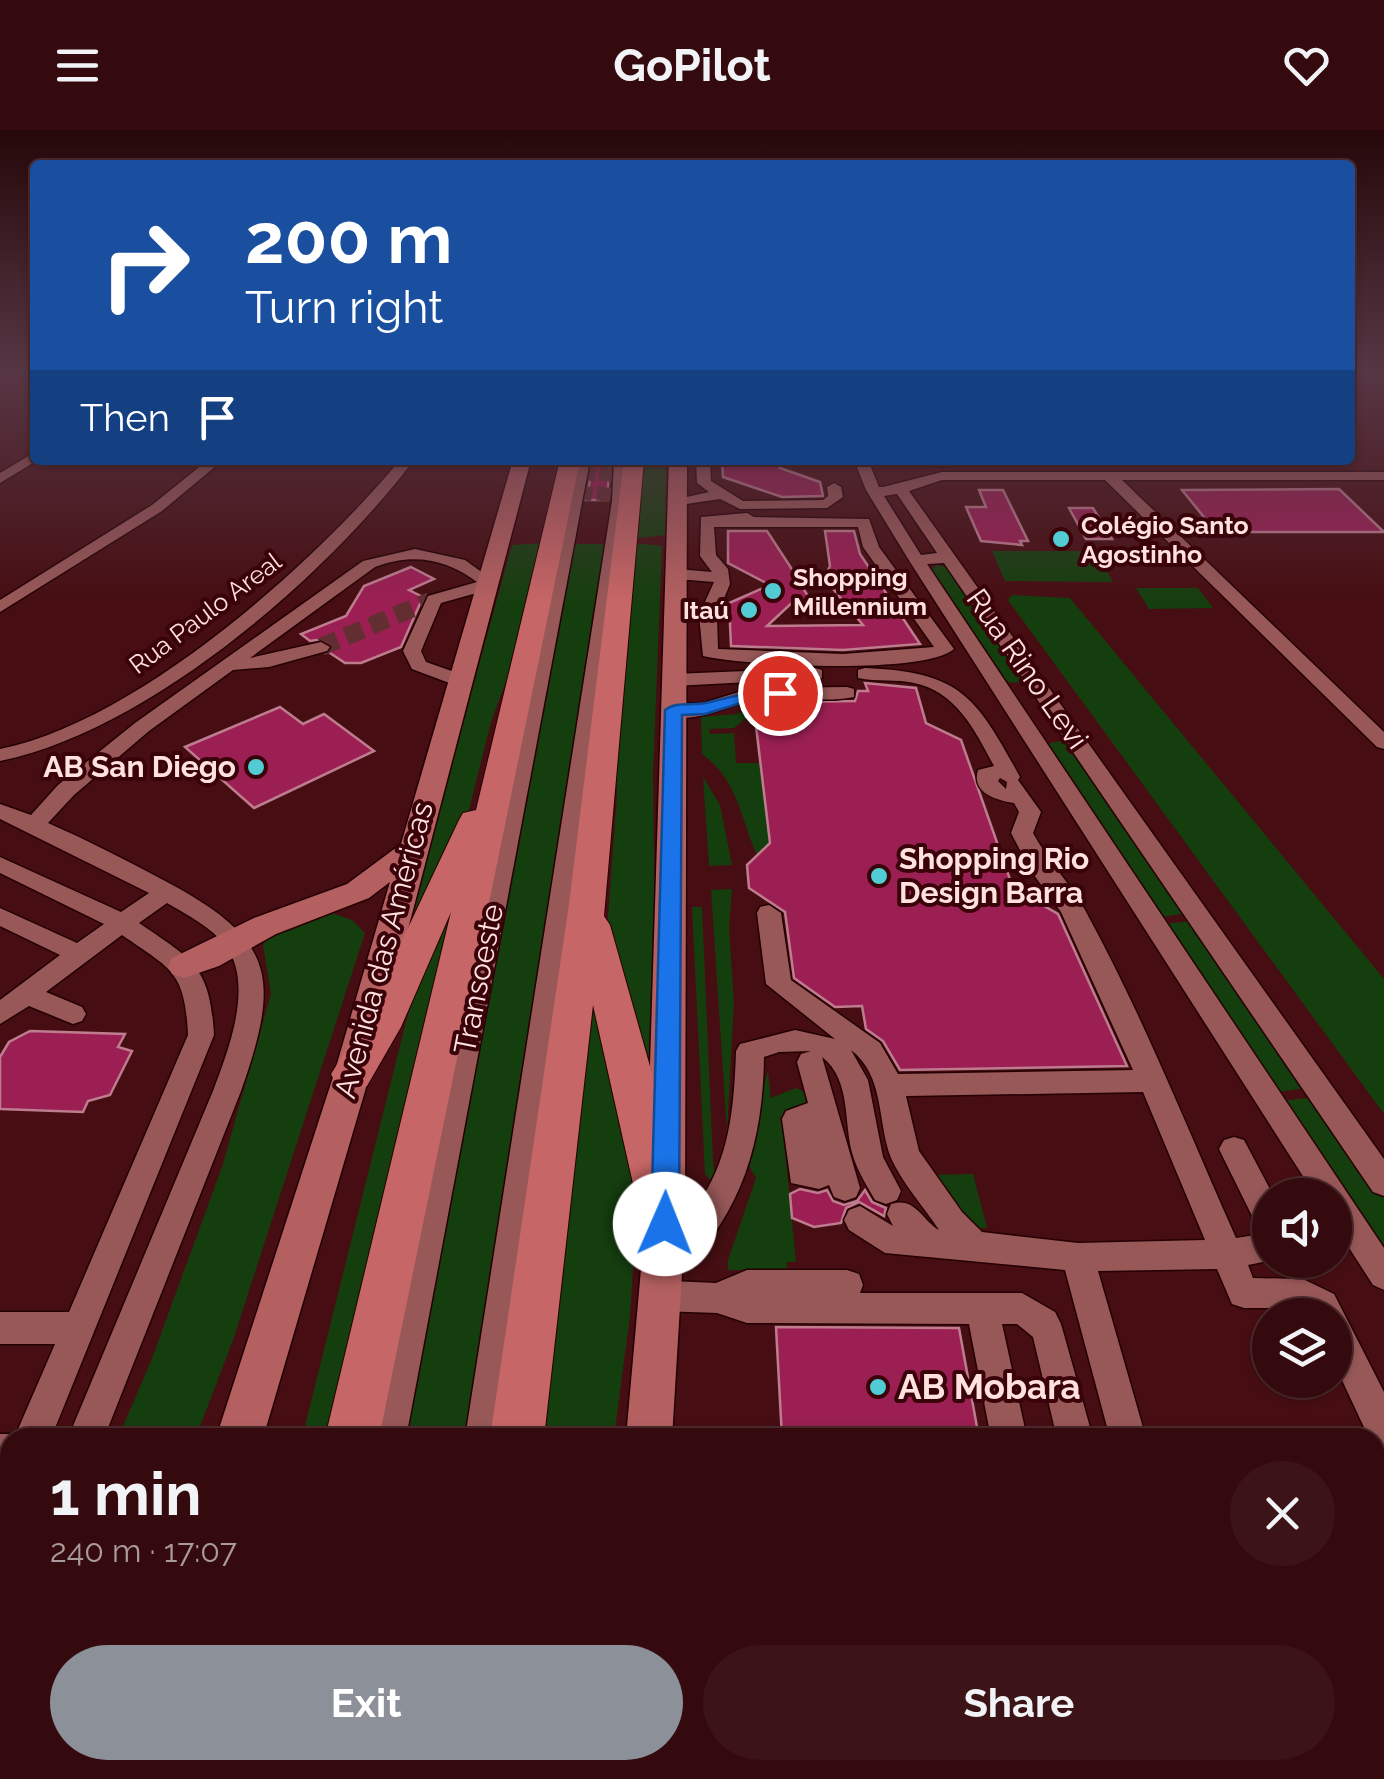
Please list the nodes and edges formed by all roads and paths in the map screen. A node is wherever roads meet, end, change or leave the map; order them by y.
1 (30, 459) edge
2 (209, 465) edge
3 (402, 465) edge
4 (521, 465) edge
5 (569, 465) tunnel mouth
6 (582, 465) edge
7 (621, 465) edge
8 (633, 465) edge
9 (678, 465) edge
10 (703, 465) edge
11 (863, 465) edge
12 (903, 465) edge
13 (1278, 465) edge
14 (1382, 474) edge
15 (1108, 475) junction
16 (0, 478) edge
17 (836, 487) dead end
18 (908, 487) junction
19 (873, 490) junction
20 (722, 498) junction
21 (603, 500) tunnel mouth
22 (678, 507) junction
23 (746, 518) dead end
24 (706, 522) junction
25 (614, 534) junction
26 (949, 558) junction
27 (918, 562) junction
28 (486, 583) junction
29 (721, 583) junction
30 (676, 585) junction
31 (0, 607) edge
32 (321, 647) tunnel mouth
33 (709, 652) junction
34 (757, 663) dead end
35 (229, 665) junction
36 (459, 680) junction
37 (927, 680) junction
38 (847, 693) dead end
39 (674, 695) junction
40 (1073, 734) junction
41 (1036, 739) junction
42 (970, 740) dead end
43 (1384, 743) edge
44 (0, 755) edge
45 (505, 762) junction
46 (0, 811) edge
47 (36, 822) junction
48 (412, 850) junction
49 (0, 864) edge
50 (164, 893) junction
51 (331, 904) junction
52 (587, 904) junction
53 (769, 912) dead end
54 (0, 916) edge
55 (122, 923) junction
56 (395, 924) junction
57 (236, 939) junction
58 (79, 954) junction
59 (184, 966) junction
60 (25, 994) junction
61 (0, 1014) edge
62 (73, 1014) dead end
63 (811, 1062) dead end
64 (352, 1074) junction
65 (1155, 1081) junction
66 (890, 1086) junction
67 (1234, 1148) dead end
68 (835, 1173) dead end
69 (1320, 1178) edge
70 (1384, 1183) edge
71 (1252, 1184) edge
72 (860, 1220) dead end
73 (665, 1224) junction
74 (1352, 1227) edge
75 (928, 1244) junction
76 (974, 1245) junction
77 (1252, 1250) edge
78 (1227, 1254) junction
79 (1078, 1258) junction
80 (1384, 1275) edge
81 (661, 1283) junction
82 (846, 1285) dead end
83 (717, 1298) junction
84 (1315, 1298) edge
85 (982, 1308) junction
86 (0, 1328) edge
87 (78, 1328) junction
88 (1352, 1363) edge
89 (36, 1428) edge
90 (90, 1428) edge
91 (242, 1428) edge
92 (354, 1428) edge
93 (390, 1428) edge
94 (484, 1428) edge
95 (518, 1428) edge
96 (649, 1428) edge
97 (1007, 1428) edge
98 (1072, 1428) edge
99 (1125, 1428) edge
100 (1383, 1428) edge

1 - 16 street
2 - 31 street
3 - 44 street, Rua Paulo Areal
4 - 28 main road, Avenida das Américas
5 - 45 highway
6 - 93 street, Transoeste
7 - 25 street
8 - 52 highway
9 - 22 main road
10 - 20 street
11 - 19 street
12 - 18 street
13 - 14 street
14 - 15 street
15 - 18 street
15 - 43 street
17 - 20 street
18 - 19 street
18 - 26 street
19 - 27 street
20 - 22 street
21 - 25 street
22 - 30 main road
23 - 24 street
24 - 29 street
24 - 33 street
25 - 94 street
26 - 27 street, Rua Rino Levi
26 - 40 street, Rua Rino Levi
27 - 41 street, Rua Rino Levi
28 - 35 street
28 - 36 main road, Avenida das Américas
28 - 36 street
29 - 30 street
29 - 33 street
30 - 39 main road
32 - 35 street
33 - 34 street
35 - 47 street
36 - 48 main road, Avenida das Américas
37 - 39 street
37 - 42 street
37 - 65 street
38 - 39 street
39 - 73 main road
40 - 41 street
40 - 70 street, Rua Rino Levi
41 - 69 street, Rua Rino Levi
45 - 64 highway
45 - 92 highway
46 - 47 street
47 - 50 street
48 - 51 main road
48 - 56 main road, Avenida das Américas
49 - 55 street
50 - 55 street
50 - 57 street
51 - 56 main road
51 - 57 main road
52 - 73 highway
52 - 95 highway
53 - 66 street
54 - 58 street
55 - 58 street
55 - 59 street
56 - 64 main road, Avenida das Américas
57 - 59 main road
57 - 90 street
58 - 60 street
59 - 87 street
60 - 61 street
60 - 62 street
63 - 68 street
64 - 91 main road, Avenida das Américas
65 - 66 street
65 - 78 street
66 - 76 street
67 - 71 street
72 - 75 street
73 - 81 main road
74 - 80 street, Rua Rino Levi
75 - 76 street
75 - 81 street
76 - 79 street
77 - 78 street
78 - 79 street
78 - 84 street
79 - 99 street
81 - 83 street
81 - 96 main road
82 - 83 street
83 - 85 street
85 - 97 street
85 - 98 street
86 - 87 street
87 - 89 street
88 - 100 street

